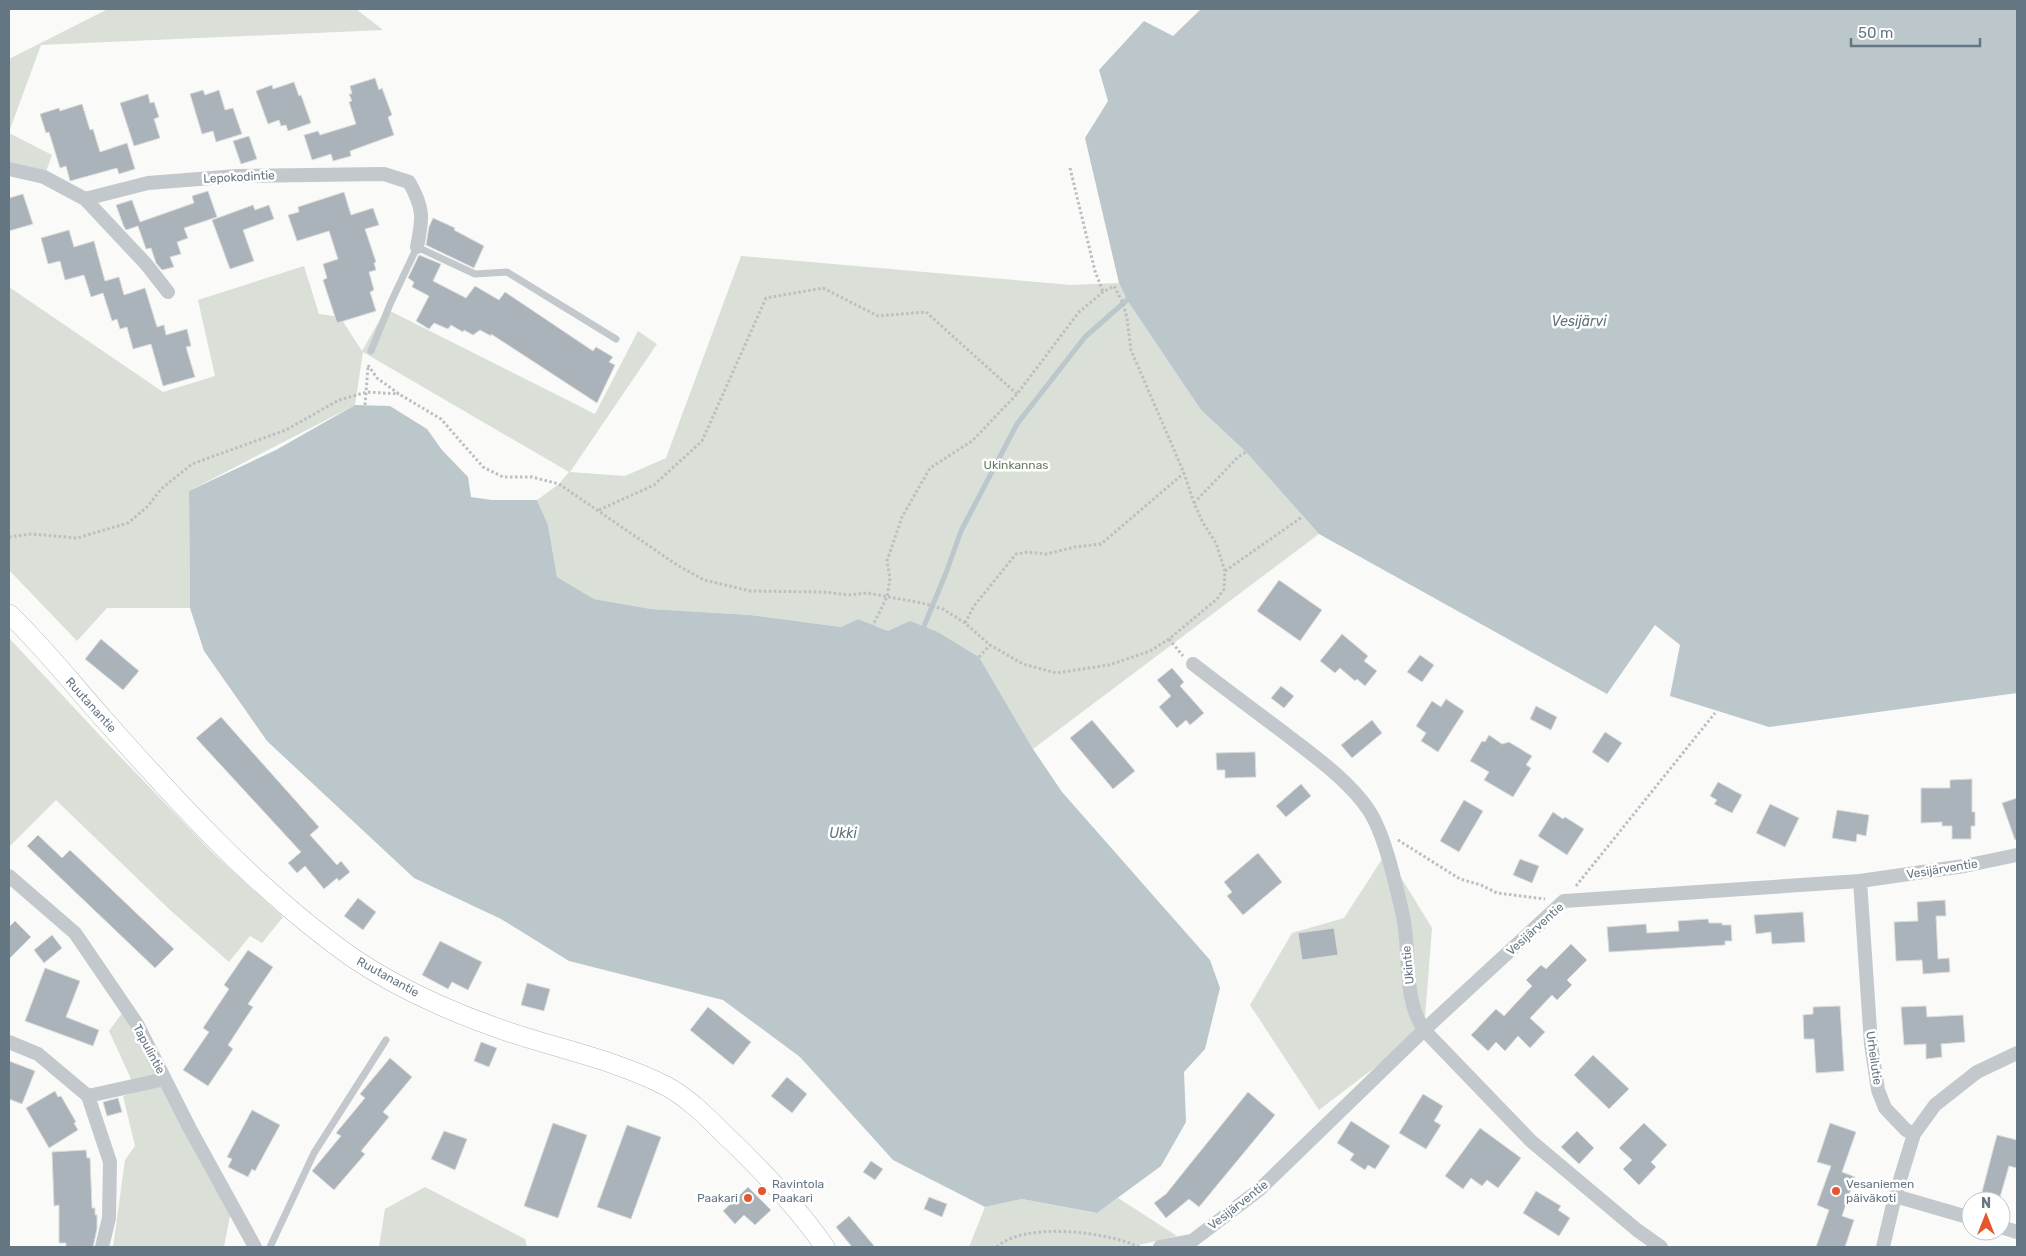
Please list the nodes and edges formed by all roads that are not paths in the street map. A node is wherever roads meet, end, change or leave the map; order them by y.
1 (9, 169) edge
2 (86, 199) junction
3 (417, 246) junction
4 (168, 292) dead end
5 (616, 339) dead end
6 (371, 351) road end
7 (9, 614) edge
8 (1193, 664) road end
9 (2017, 856) edge
10 (9, 876) edge
11 (1860, 881) junction
12 (1424, 1030) junction
13 (386, 1040) dead end
14 (9, 1042) edge
15 (2017, 1053) edge
16 (164, 1079) junction
17 (88, 1096) junction
18 (1914, 1134) junction
19 (1895, 1196) junction
20 (1961, 1215) edge
21 (102, 1247) edge
22 (254, 1247) edge
23 (270, 1247) edge
24 (825, 1247) edge
25 (1160, 1247) edge
26 (1661, 1247) edge
27 (1883, 1247) edge

1 - 2 street
2 - 3 street, Lepokodintie
2 - 4 street
3 - 5 lane
3 - 6 lane
7 - 24 main road, Ruutanantie
8 - 12 street, Ukintie
9 - 11 street, Vesijärventie
10 - 16 street, Tapulintie
11 - 12 street, Vesijärventie
11 - 18 street, Urheilutie
12 - 25 street, Vesijärventie
12 - 26 street, Ukintie
13 - 23 lane
14 - 17 street
15 - 18 street
16 - 17 street
16 - 22 street, Tapulintie
17 - 21 street
18 - 19 street
19 - 20 street
19 - 27 street

